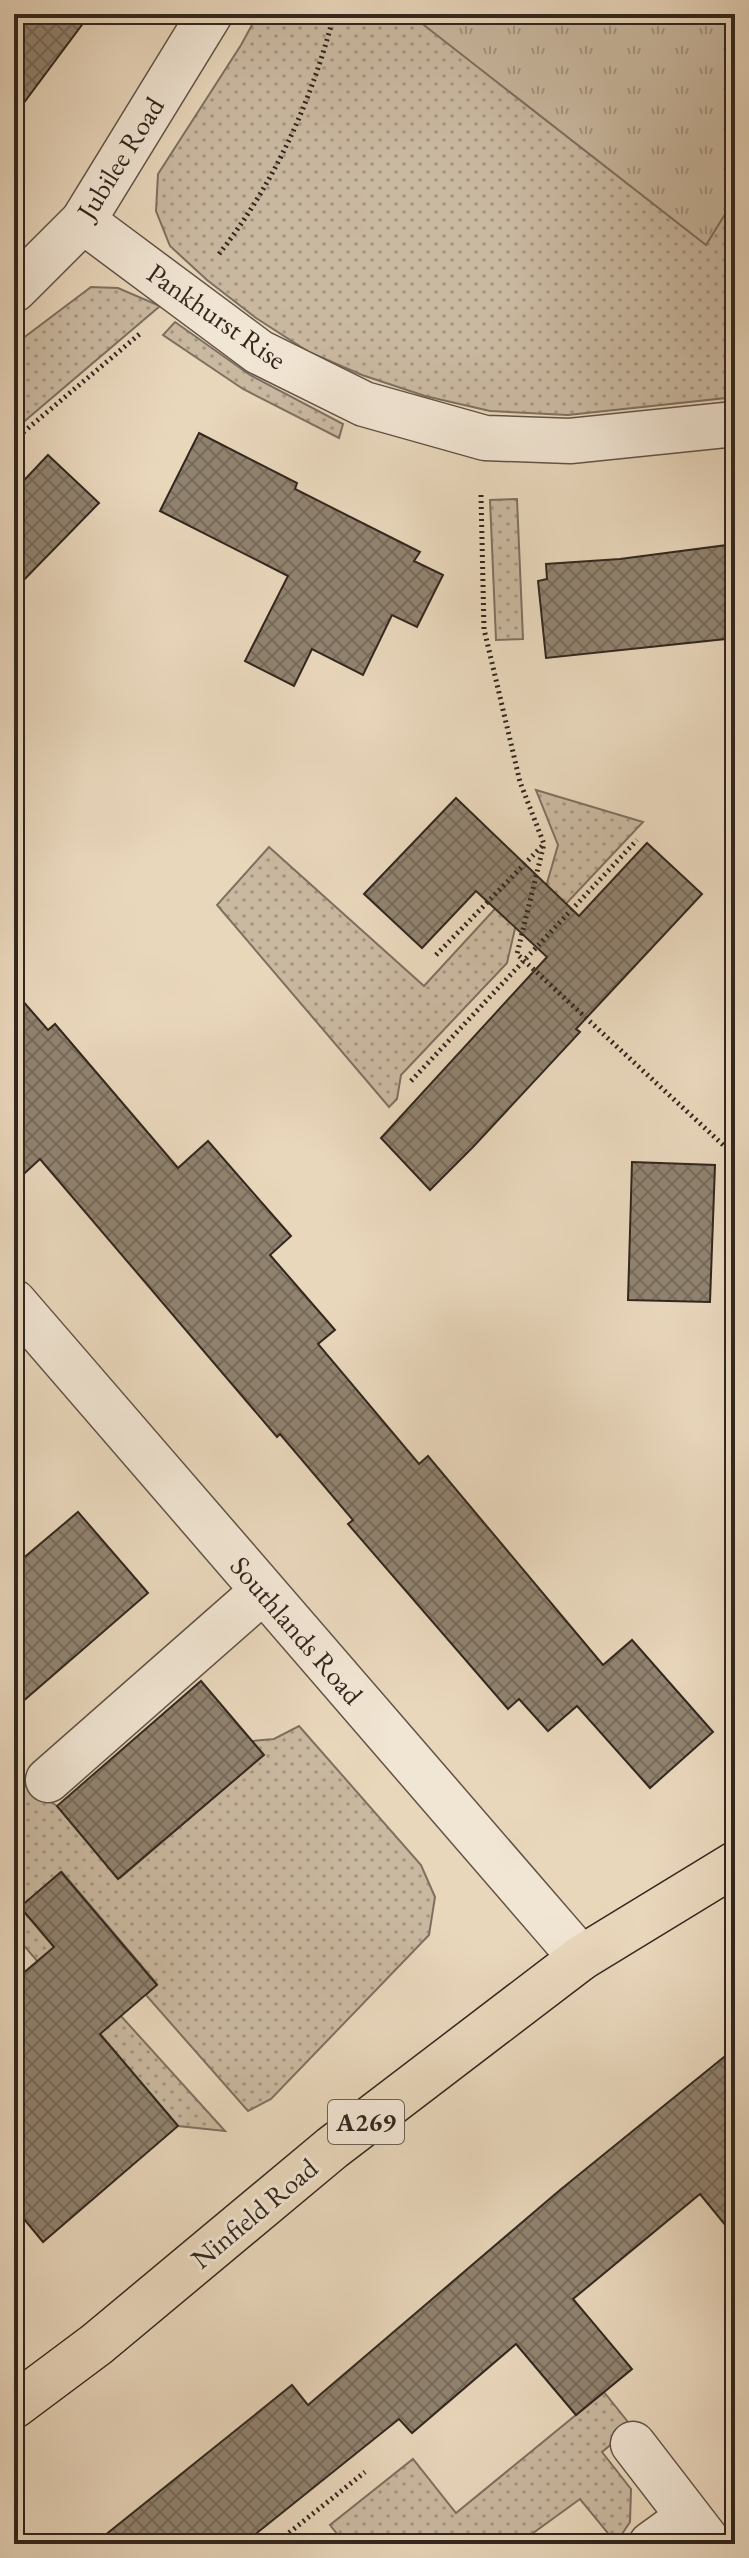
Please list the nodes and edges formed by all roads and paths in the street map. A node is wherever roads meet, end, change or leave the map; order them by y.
1 (210, 14) edge
2 (83, 221) junction
3 (14, 290) edge
4 (735, 424) edge
5 (485, 438) junction
6 (637, 840) dead end
7 (544, 844) junction
8 (436, 955) dead end
9 (523, 961) junction
10 (411, 1081) dead end
11 (735, 1156) edge
12 (14, 1302) edge
13 (263, 1591) junction
14 (48, 1780) dead end
15 (735, 1864) edge
16 (14, 1950) edge
17 (581, 1958) junction
18 (14, 1965) edge
19 (14, 2406) edge
20 (633, 2444) dead end
21 (365, 2472) dead end
22 (698, 2531) edge
23 (275, 2544) edge
24 (651, 2544) edge

1 - 2 street, Jubilee Road
2 - 3 street, Jubilee Road
2 - 5 street, Pankhurst Rise
4 - 5 street, Pankhurst Rise
5 - 7 path
6 - 9 path
7 - 8 path
7 - 9 path
9 - 10 path
9 - 11 path
12 - 13 street, Southlands Road
13 - 14 street
13 - 17 street, Southlands Road
15 - 17 main road, Ninfield Road / A269
16 - 18 path
17 - 19 main road, Ninfield Road / A269
20 - 22 street
21 - 23 path
22 - 24 street

